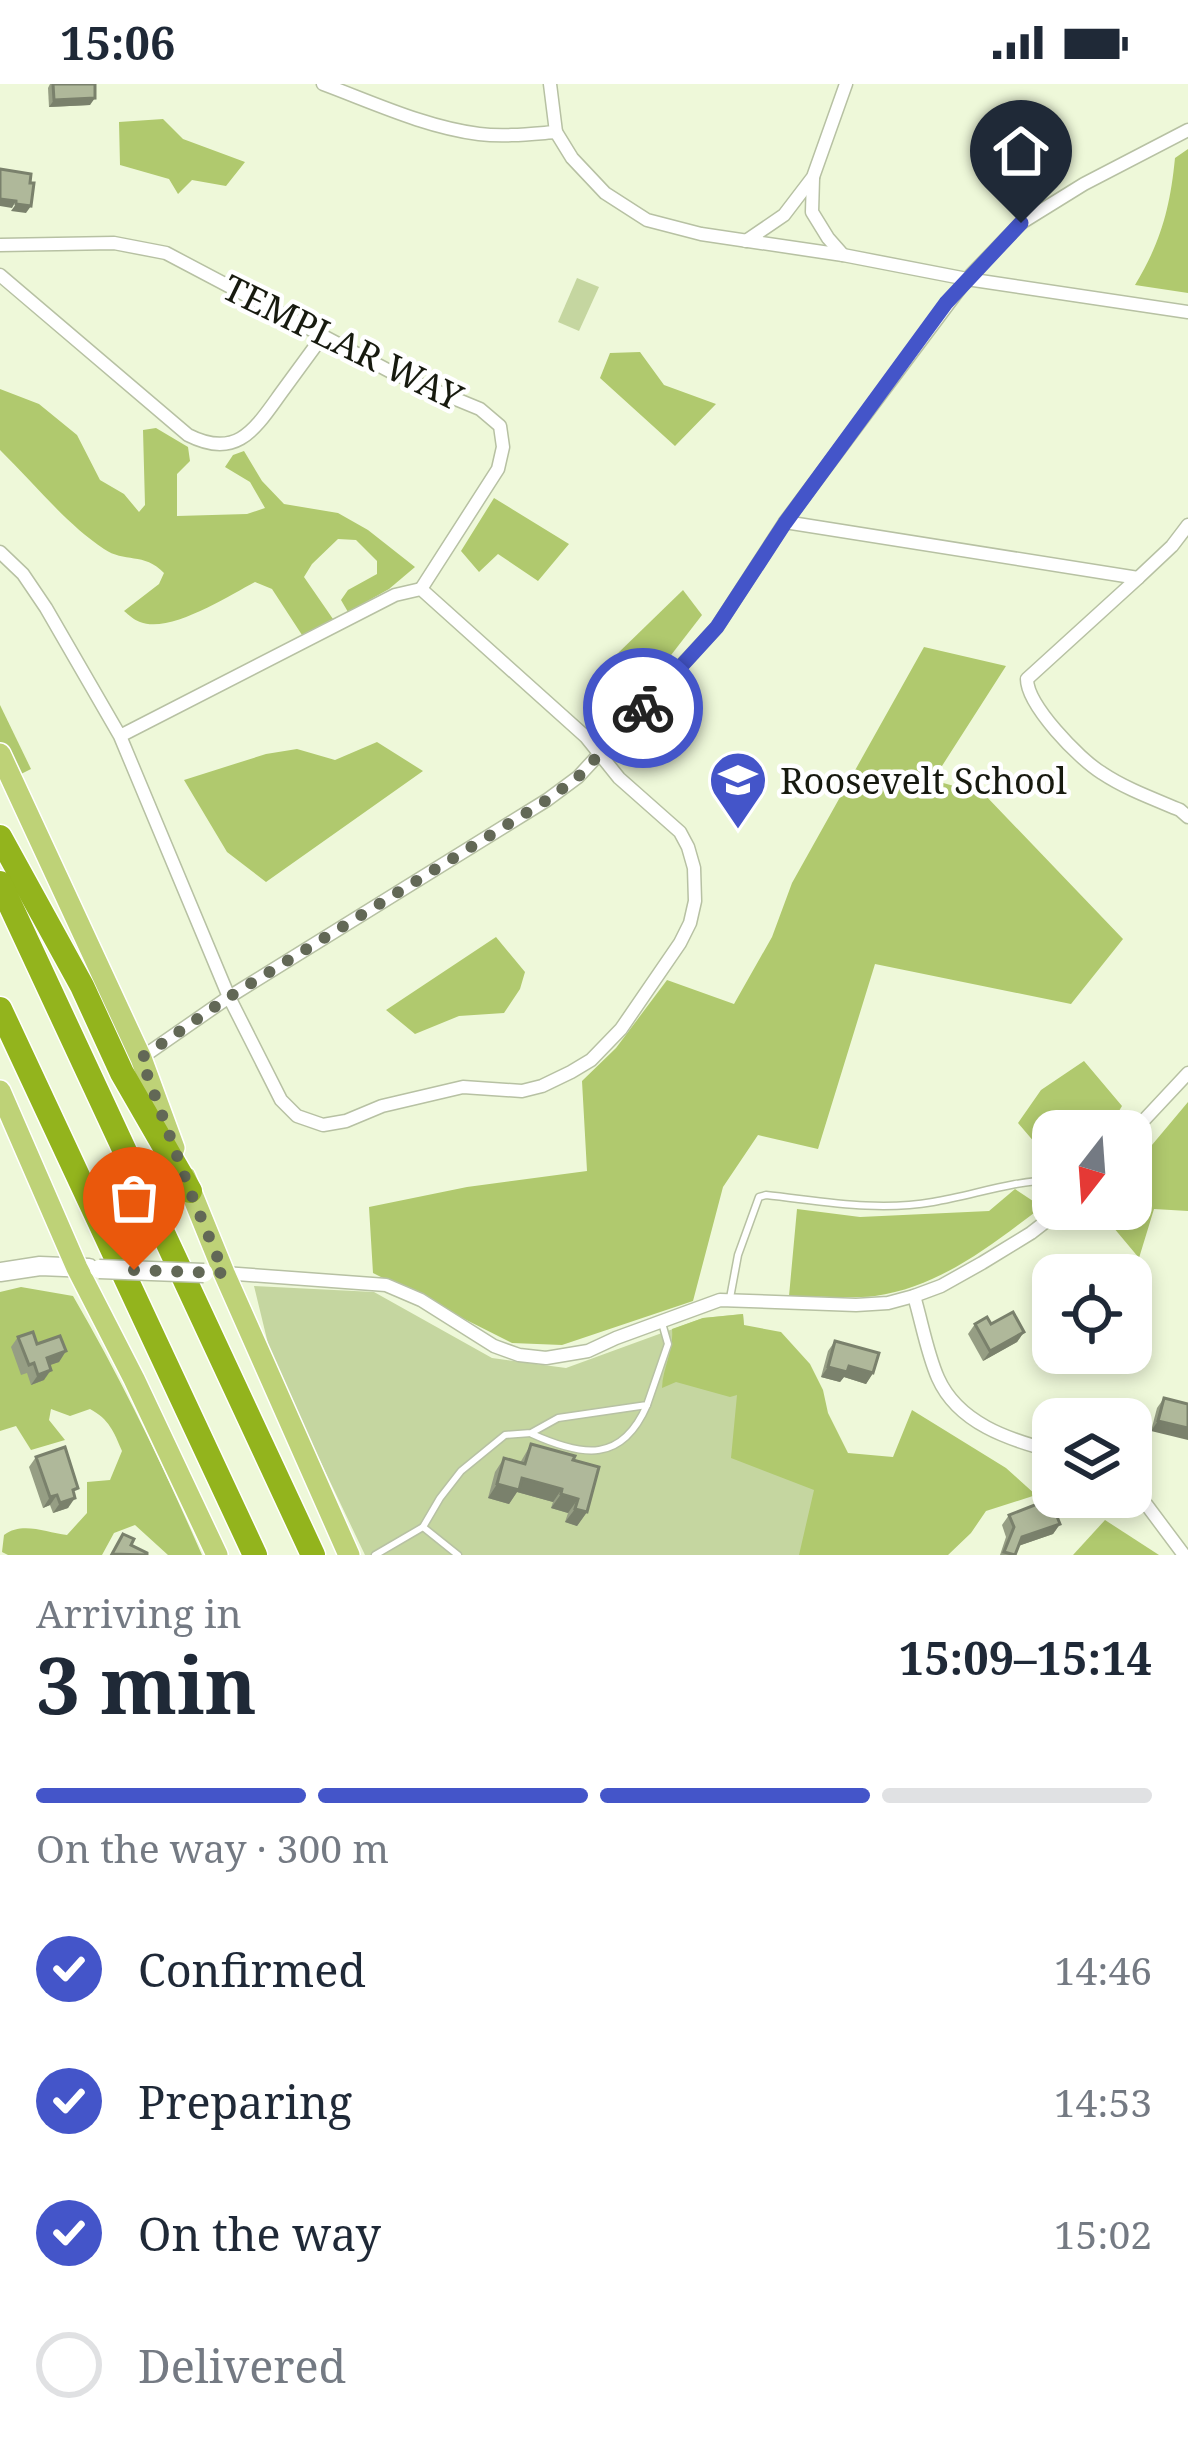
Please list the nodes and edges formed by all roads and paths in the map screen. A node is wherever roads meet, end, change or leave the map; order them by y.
1 (323, 84) edge
2 (550, 84) edge
3 (846, 84) edge
4 (1188, 130) edge
5 (556, 131) junction
6 (813, 177) junction
7 (746, 241) junction
8 (0, 245) edge
9 (844, 255) junction
10 (0, 275) edge
11 (967, 279) junction
12 (1188, 312) edge
13 (322, 337) junction
14 (785, 523) junction
15 (1188, 526) edge
16 (0, 551) edge
17 (1138, 578) junction
18 (421, 589) junction
19 (120, 736) junction
20 (0, 754) edge
21 (599, 754) junction
22 (1188, 817) edge
23 (0, 838) edge
24 (0, 883) edge
25 (229, 997) junction
26 (0, 1009) edge
27 (141, 1058) junction
28 (1188, 1072) edge
29 (0, 1091) edge
30 (1152, 1111) edge
31 (1032, 1182) edge
32 (190, 1191) junction
33 (1035, 1230) edge
34 (88, 1268) junction
35 (0, 1272) edge
36 (214, 1273) junction
37 (914, 1296) junction
38 (729, 1300) junction
39 (662, 1323) junction
40 (647, 1405) junction
41 (531, 1433) junction
42 (1032, 1446) edge
43 (1152, 1512) edge
44 (423, 1527) junction
45 (217, 1555) edge
46 (254, 1555) edge
47 (313, 1555) edge
48 (349, 1555) edge
49 (375, 1555) edge
50 (458, 1555) edge
51 (1184, 1555) edge

1 - 5 street
2 - 5 street
3 - 6 street
4 - 11 street
5 - 7 street
6 - 7 street
6 - 9 street
7 - 9 street
8 - 13 street, TEMPLAR WAY
9 - 11 street
10 - 13 street
11 - 12 street
11 - 14 street
13 - 18 street, TEMPLAR WAY
14 - 17 street
14 - 21 street
15 - 17 street
16 - 19 street
17 - 22 street
18 - 19 street
18 - 21 street
19 - 25 street
20 - 27 main road
21 - 25 street
21 - 25 street
23 - 32 highway
24 - 47 highway
25 - 27 street
26 - 46 highway
27 - 32 main road
28 - 30 street
29 - 34 main road
31 - 38 lane
32 - 36 main road
33 - 37 street
34 - 35 street
34 - 36 street, bridge
34 - 45 main road
36 - 39 street
36 - 48 main road
37 - 38 street
37 - 42 street
38 - 39 street
39 - 40 lane
40 - 41 lane
40 - 41 lane
41 - 44 lane
43 - 51 street
44 - 49 lane
44 - 50 lane

